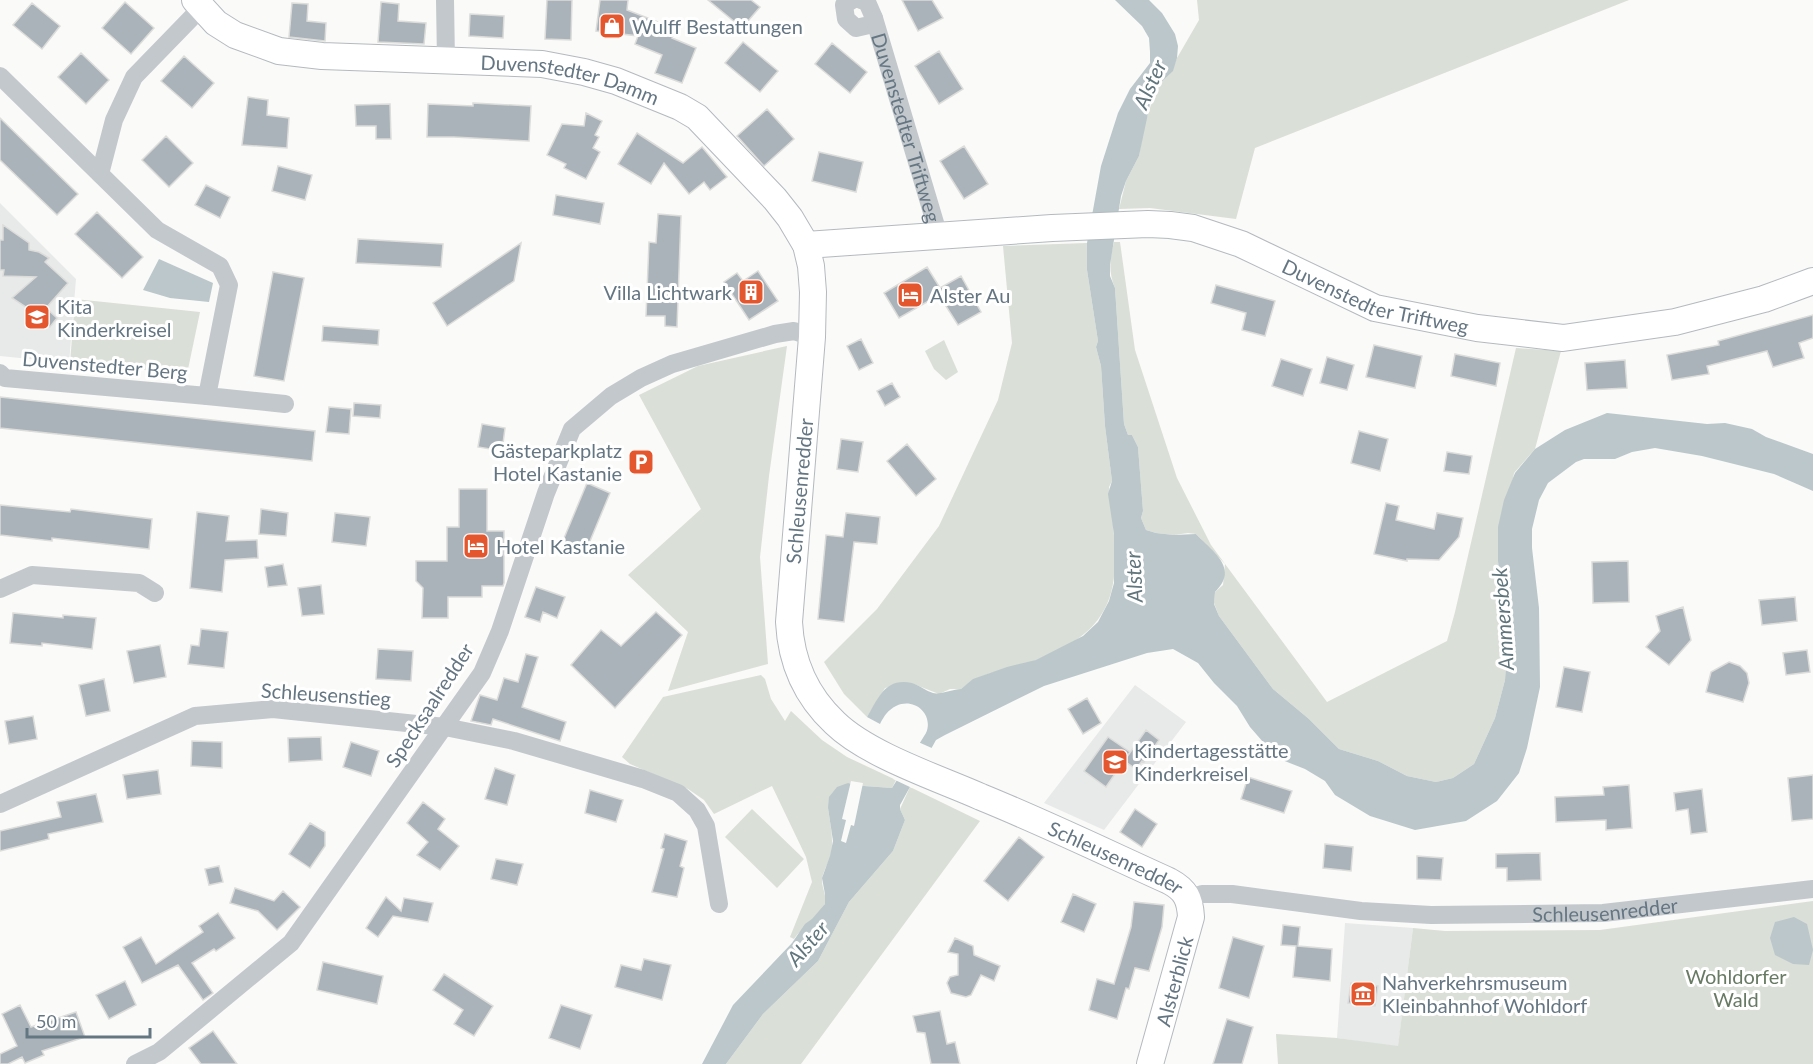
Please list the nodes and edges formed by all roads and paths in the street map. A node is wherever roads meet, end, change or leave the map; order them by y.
1 (445, 0) edge
2 (852, 0) edge
3 (861, 0) edge
4 (198, 4) edge
5 (874, 18) junction
6 (446, 61) junction
7 (0, 76) edge
8 (100, 174) junction
9 (939, 236) junction
10 (807, 245) junction
11 (1813, 281) edge
12 (812, 337) junction
13 (0, 373) edge
14 (207, 396) junction
15 (285, 404) dead end
16 (0, 589) edge
17 (155, 594) dead end
18 (445, 727) junction
19 (0, 804) edge
20 (1813, 889) edge
21 (1189, 898) junction
22 (719, 904) dead end
23 (163, 1058) edge
24 (135, 1064) edge
25 (1150, 1064) edge

1 - 6 street
2 - 5 street, Duvenstedter Triftweg
3 - 5 street, Duvenstedter Triftweg
4 - 6 street, Duvenstedter Damm
4 - 8 street
5 - 9 street, Duvenstedter Triftweg
6 - 10 street, Duvenstedter Damm
7 - 8 street, Duvenstedter Berg
8 - 14 street, Duvenstedter Berg
9 - 10 street, Duvenstedter Triftweg
9 - 11 street, Duvenstedter Triftweg
10 - 12 street, Duvenstedter Damm
12 - 18 street, Specksaalredder
12 - 21 street, Schleusenredder
13 - 14 street, Duvenstedter Berg
14 - 15 street, Duvenstedter Berg
16 - 17 street
18 - 19 street, Schleusenstieg
18 - 22 street, Schleusenstieg
18 - 23 street, Specksaalredder
20 - 21 street, Schleusenredder
21 - 25 street, Alsterblick
23 - 24 street, Specksaalredder

